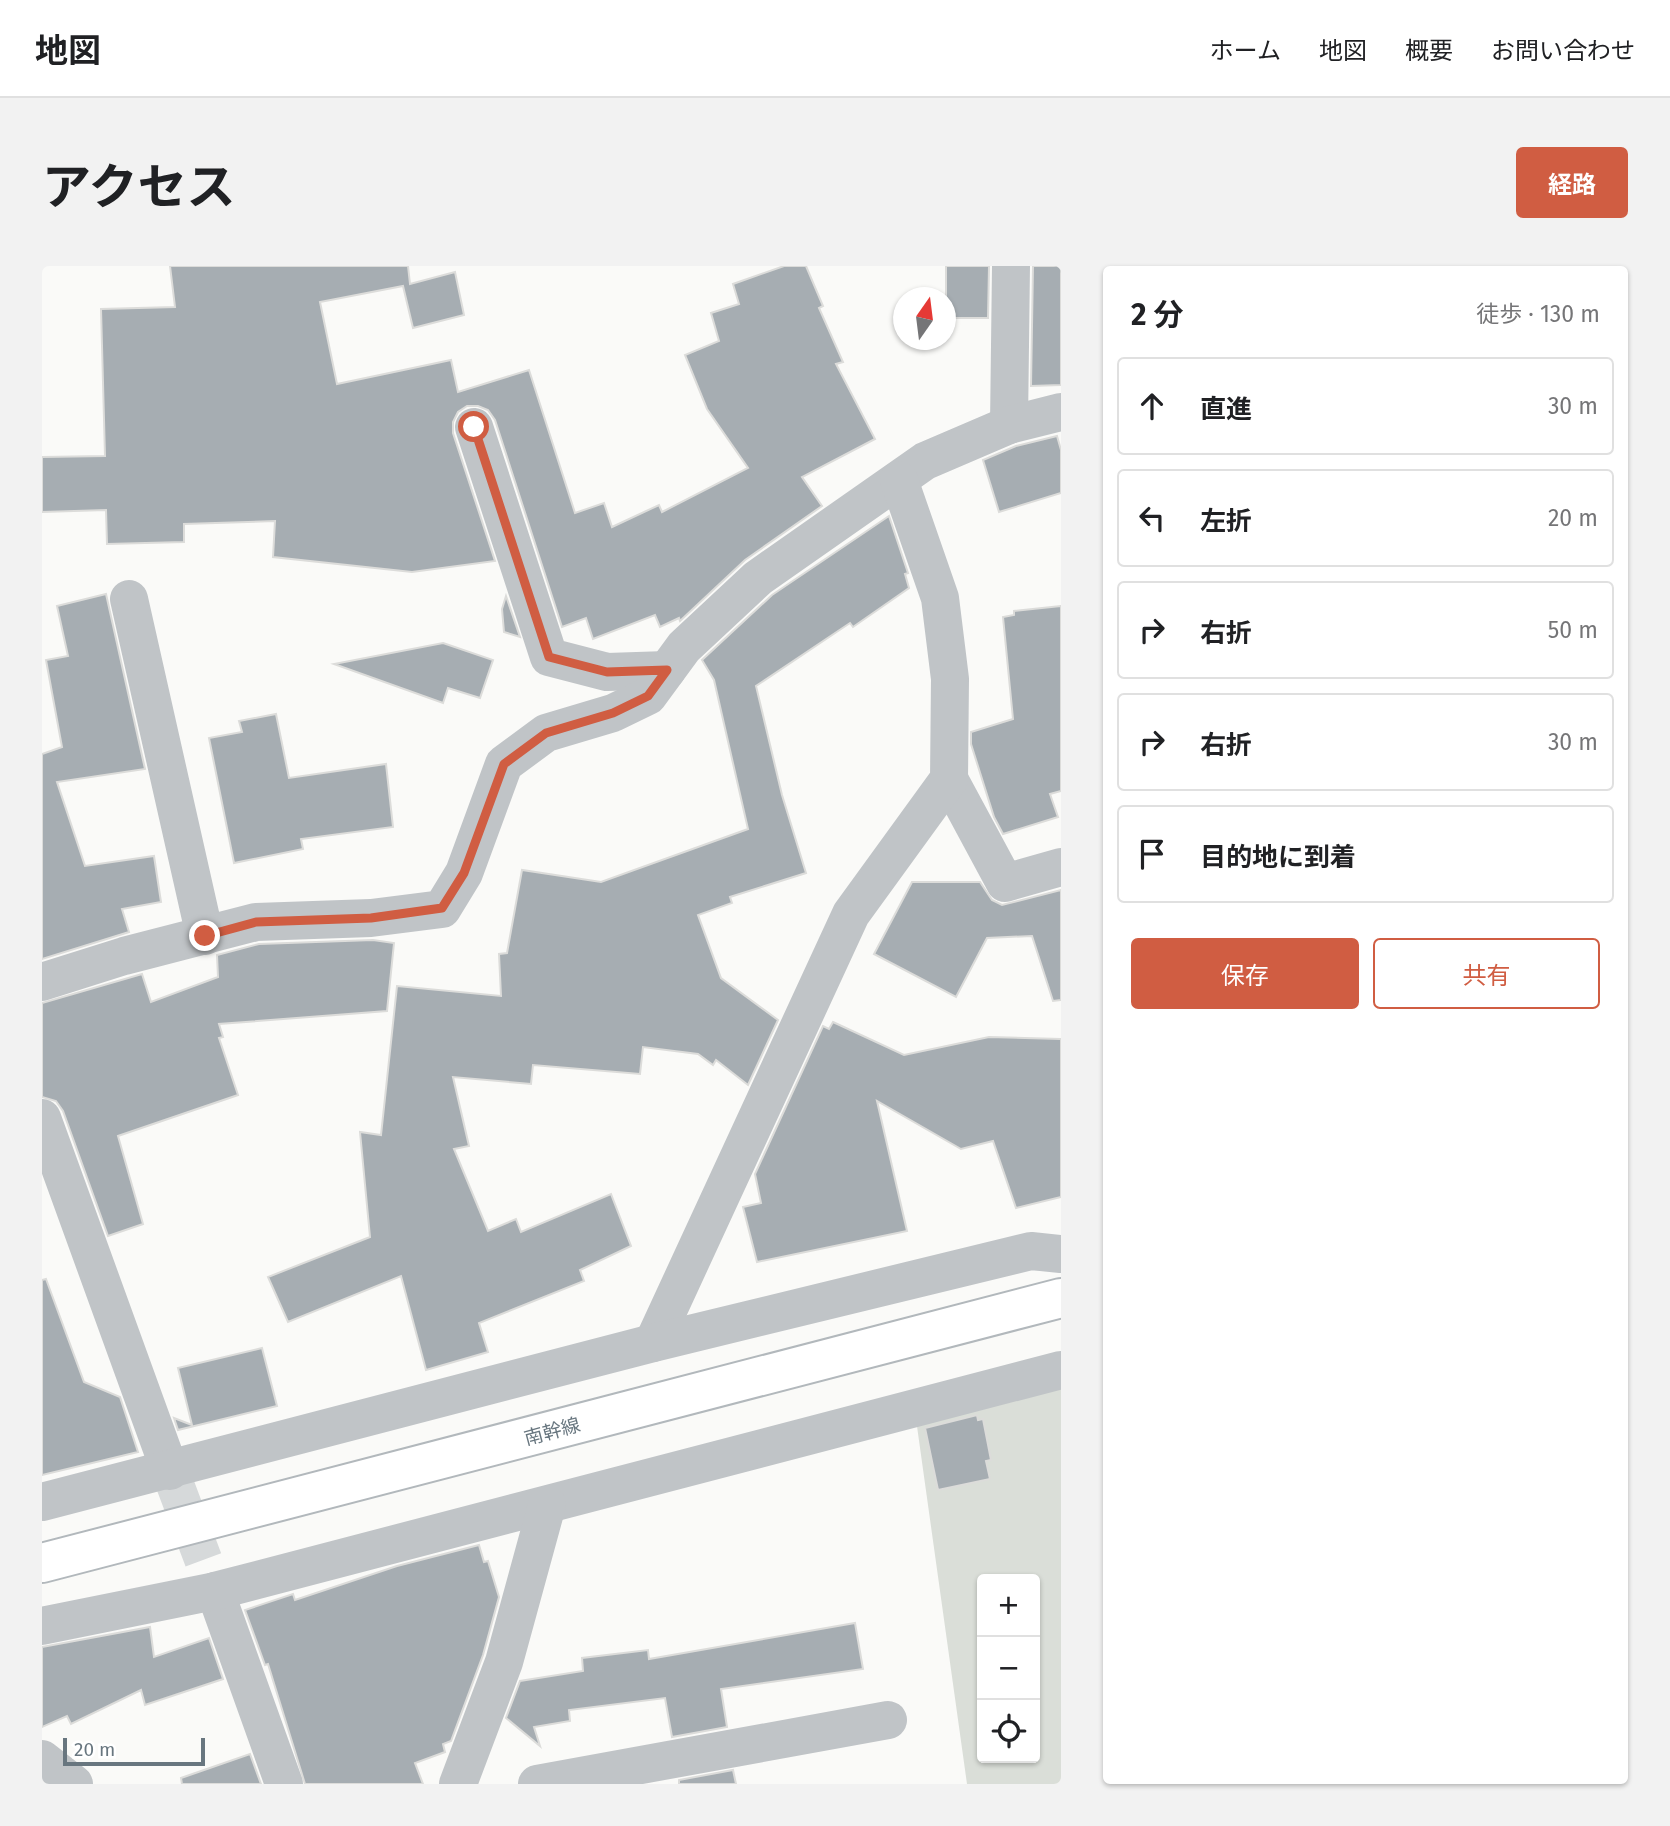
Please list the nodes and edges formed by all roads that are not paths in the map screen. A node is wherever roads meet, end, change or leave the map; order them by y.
1 (1011, 266) edge
2 (1061, 412) edge
3 (1009, 425) junction
4 (474, 427) dead end
5 (899, 480) junction
6 (129, 598) dead end
7 (667, 670) junction
8 (950, 779) junction
9 (1061, 867) edge
10 (205, 936) junction
11 (42, 982) edge
12 (42, 1118) edge
13 (1061, 1254) edge
14 (1061, 1298) edge
15 (653, 1343) junction
16 (1061, 1370) edge
17 (170, 1471) junction
18 (42, 1502) edge
19 (547, 1505) junction
20 (42, 1563) edge
21 (215, 1591) junction
22 (42, 1626) edge
23 (888, 1720) dead end
24 (42, 1759) edge
25 (467, 1782) edge
26 (74, 1784) edge
27 (284, 1784) edge
28 (537, 1784) edge

1 - 3 street
2 - 3 street
3 - 5 street
4 - 7 street
5 - 7 street
5 - 8 street
6 - 10 street
7 - 10 street
8 - 9 street
8 - 15 street
10 - 11 street
12 - 17 street
13 - 15 street
14 - 20 main road, 南幹線
15 - 17 street
16 - 19 street
17 - 18 street
19 - 21 street
19 - 25 street
21 - 22 street
21 - 27 street
23 - 28 street
24 - 26 street

